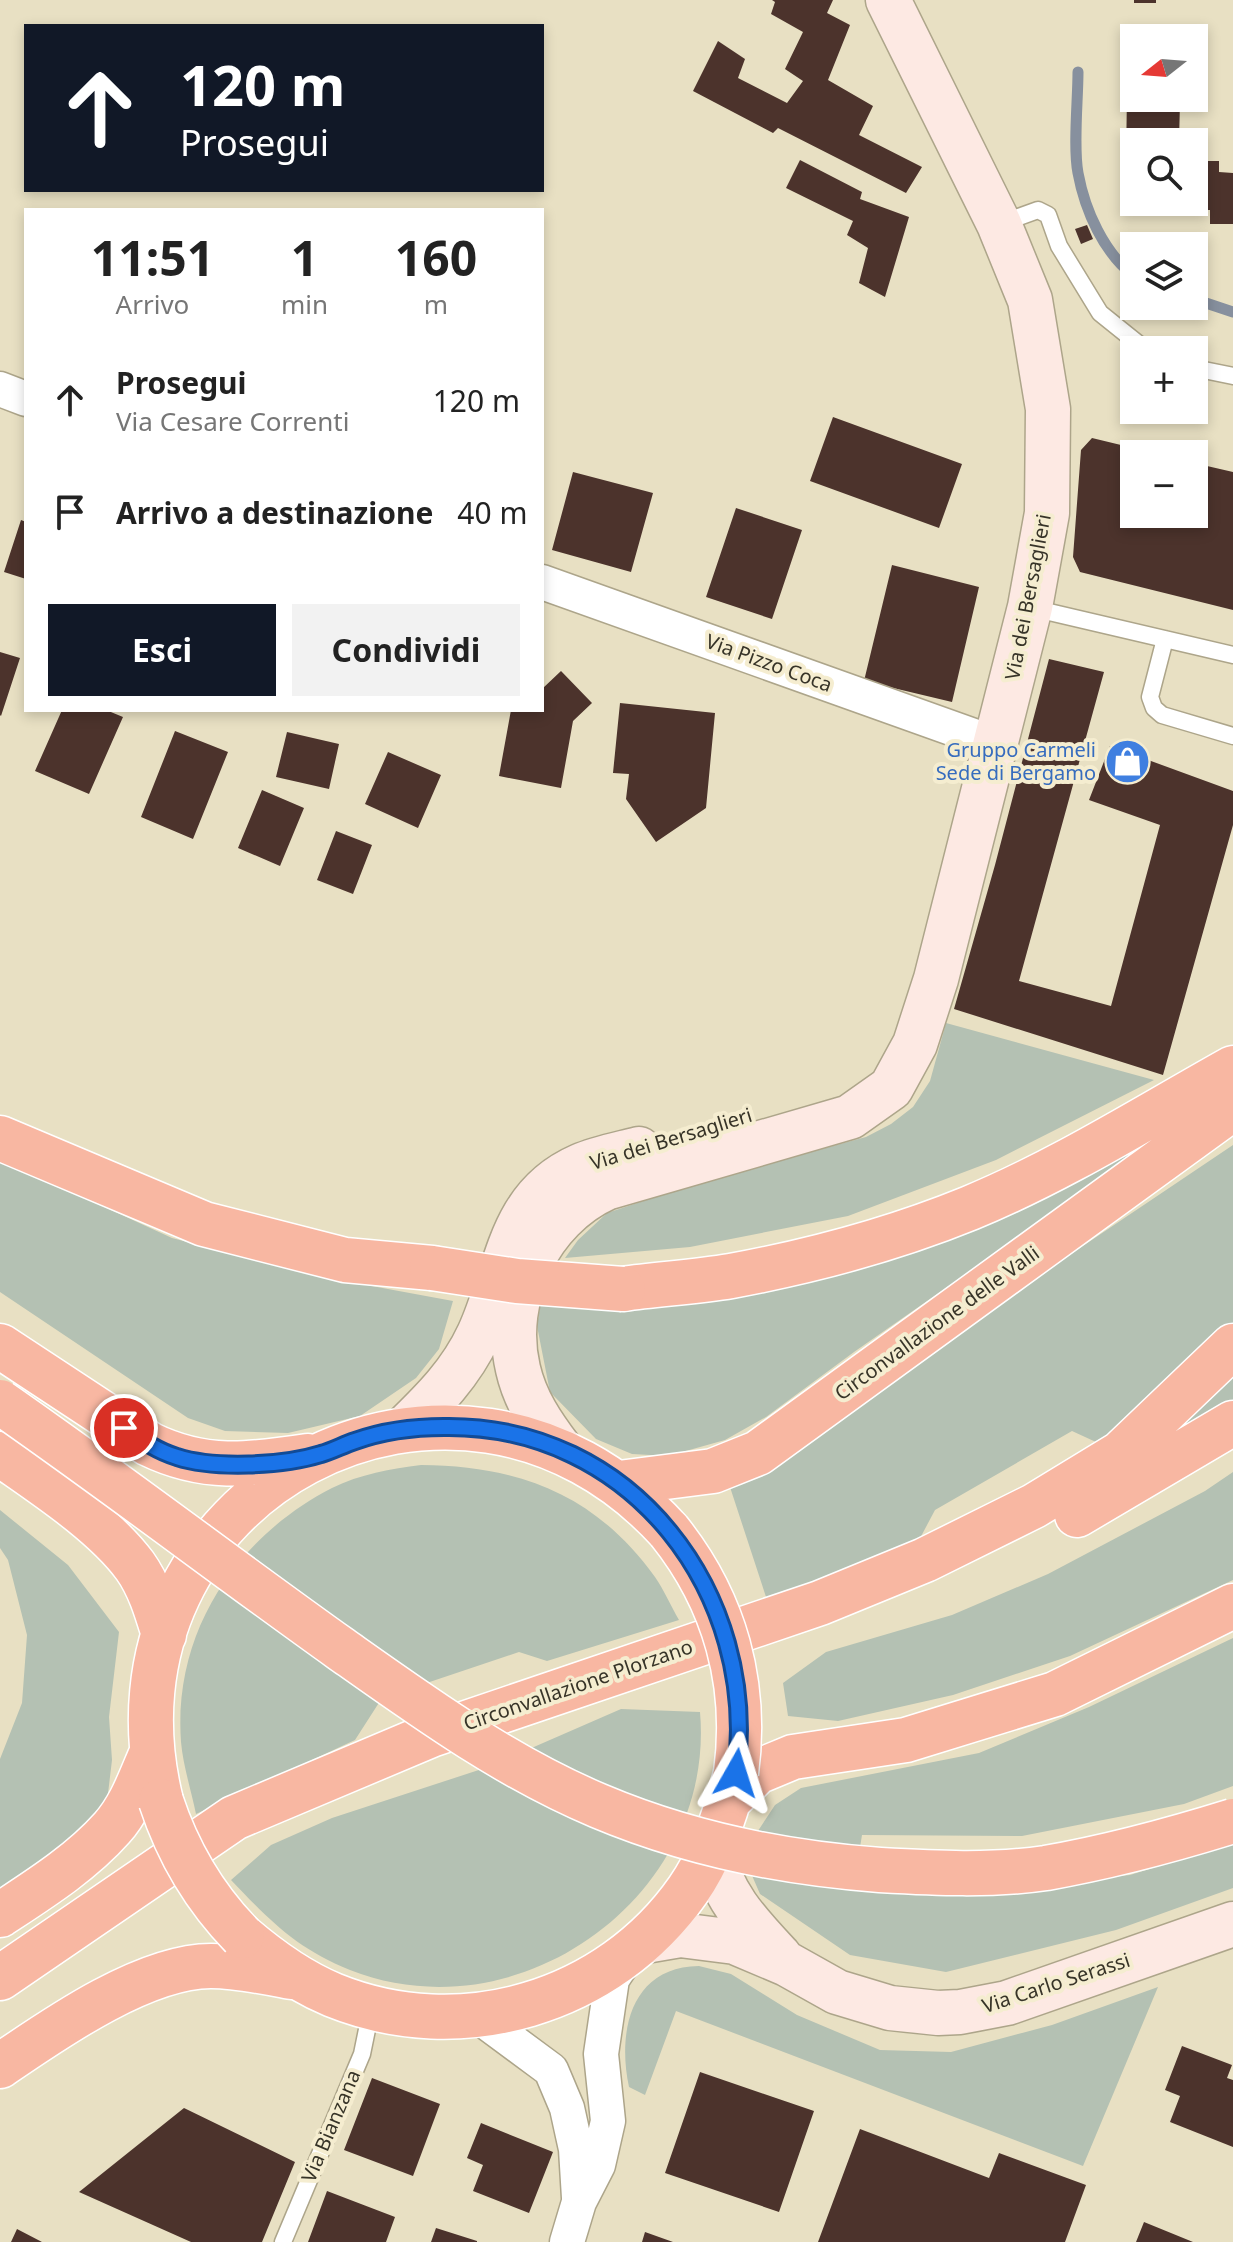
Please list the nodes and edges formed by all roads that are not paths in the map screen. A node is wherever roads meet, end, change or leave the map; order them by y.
1 (888, 0) edge
2 (999, 224) junction
3 (1129, 336) edge
4 (1208, 371) edge
5 (1233, 376) edge
6 (0, 389) edge
7 (24, 398) edge
8 (544, 583) edge
9 (1030, 607) junction
10 (1165, 639) junction
11 (1233, 655) edge
12 (1233, 736) edge
13 (996, 744) junction
14 (936, 979) junction
15 (1233, 1068) edge
16 (1233, 1108) edge
17 (0, 1138) edge
18 (0, 1346) edge
19 (1233, 1346) edge
20 (0, 1402) edge
21 (1233, 1423) edge
22 (403, 1430) junction
23 (561, 1450) junction
24 (0, 1454) edge
25 (318, 1455) junction
26 (619, 1483) junction
27 (1233, 1606) edge
28 (164, 1635) junction
29 (152, 1752) junction
30 (733, 1786) junction
31 (1233, 1821) edge
32 (712, 1847) junction
33 (0, 1915) edge
34 (1233, 1924) edge
35 (636, 1948) junction
36 (787, 1964) junction
37 (0, 1978) edge
38 (298, 1978) junction
39 (372, 2008) junction
40 (0, 2011) edge
41 (478, 2016) junction
42 (0, 2066) edge
43 (579, 2202) junction
44 (283, 2242) edge
45 (567, 2242) edge

1 - 2 street, Via dei Bersaglieri
2 - 3 lane
2 - 9 street, Via dei Bersaglieri
4 - 5 lane
6 - 7 street
8 - 13 street, Via Pizzo Coca
9 - 10 lane
9 - 13 street, Via dei Bersaglieri
10 - 11 lane
10 - 12 lane
13 - 14 street, Via dei Bersaglieri
14 - 22 street, Via dei Bersaglieri
14 - 23 street, Via dei Bersaglieri
15 - 17 highway, bridge
16 - 26 highway, Circonvallazione delle Valli
18 - 25 highway
19 - 37 highway, Circonvallazione Plorzano
20 - 31 highway, bridge
21 - 40 highway, Circonvallazione Plorzano
22 - 23 highway
22 - 25 highway
23 - 26 highway
24 - 28 highway
25 - 28 highway
26 - 30 highway, bridge
27 - 30 highway
28 - 29 highway
29 - 33 highway
29 - 38 highway, bridge
30 - 32 highway
32 - 35 highway
32 - 36 street
34 - 36 street, Via Carlo Serassi
35 - 36 street
35 - 41 highway
35 - 43 street
38 - 39 highway
38 - 42 highway
39 - 41 highway
39 - 44 lane, Via Bianzana
41 - 43 street
43 - 45 street

